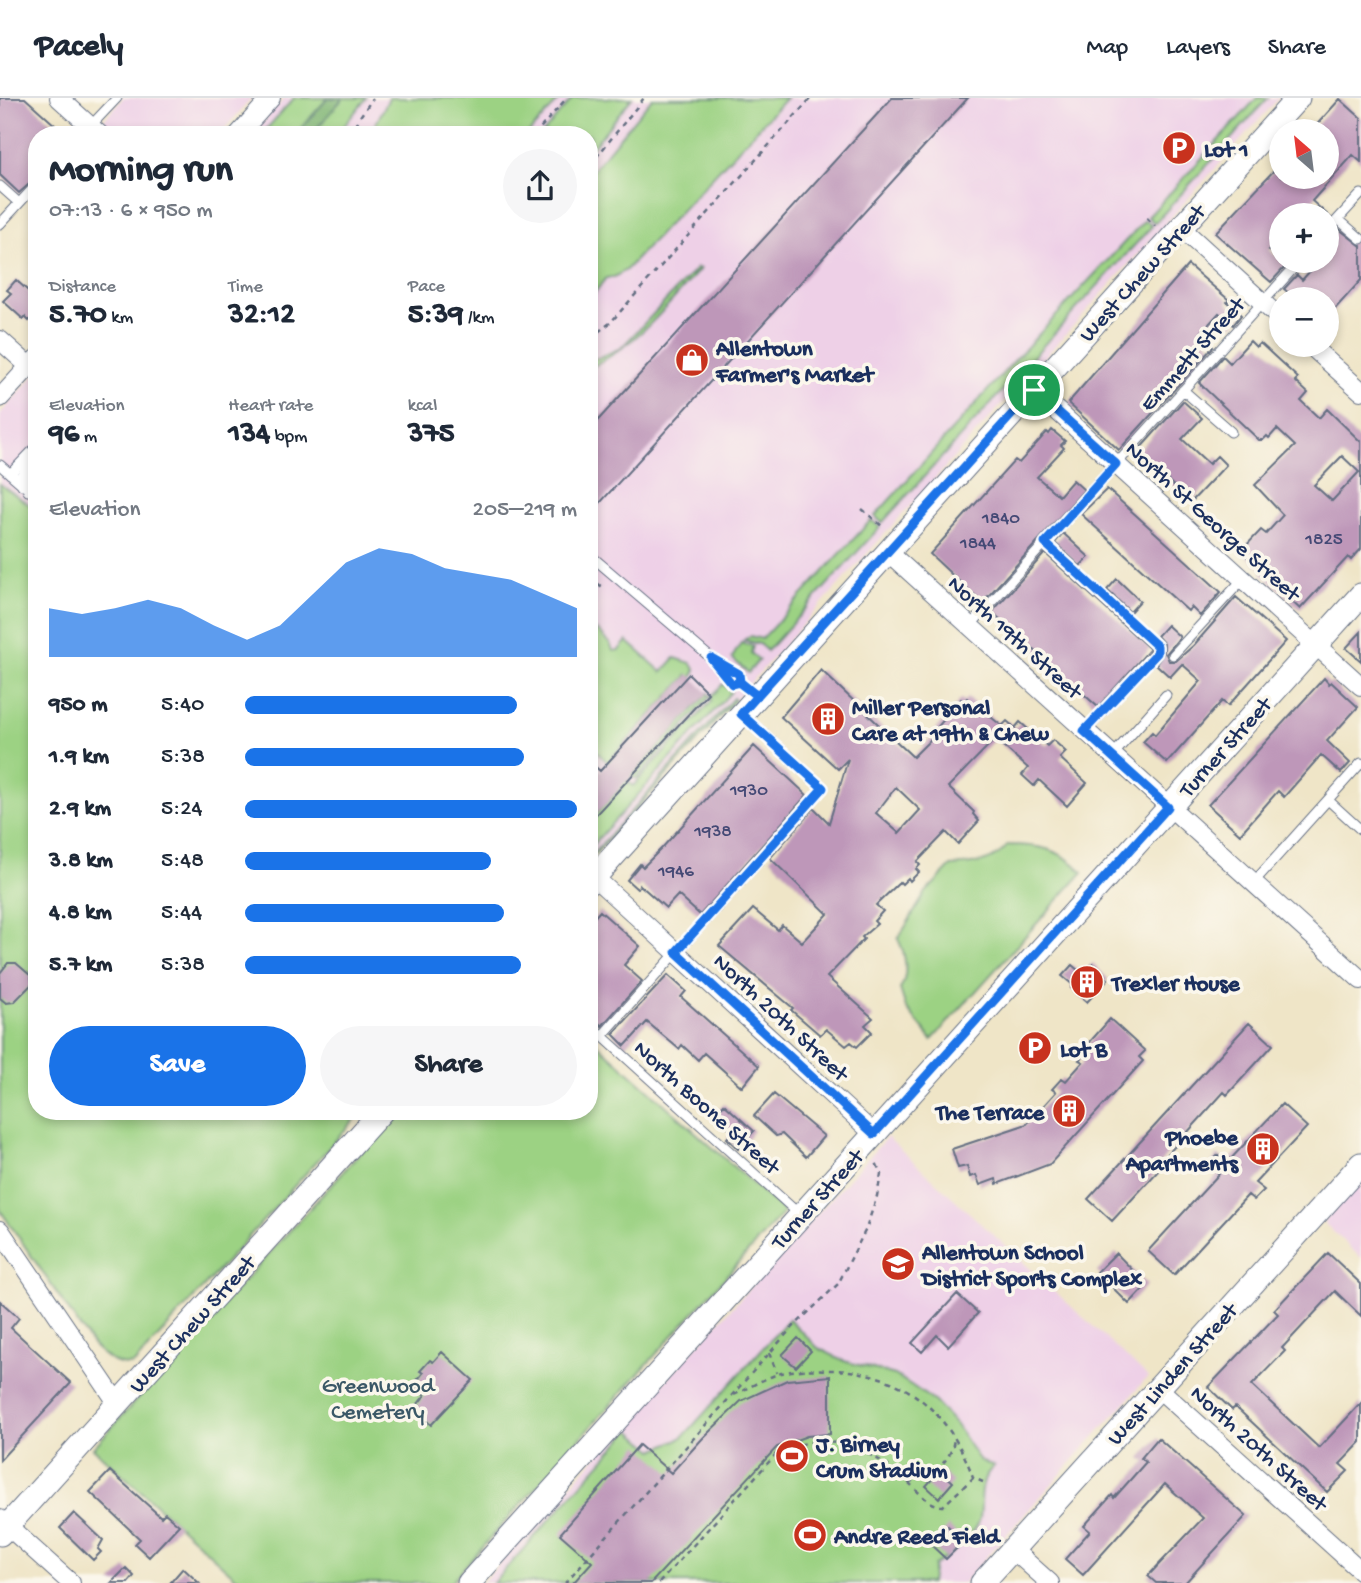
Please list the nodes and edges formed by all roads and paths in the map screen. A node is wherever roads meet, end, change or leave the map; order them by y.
1 (59, 98) edge
2 (117, 98) edge
3 (271, 98) edge
4 (373, 98) edge
5 (567, 98) edge
6 (644, 98) edge
7 (811, 98) edge
8 (1298, 98) edge
9 (85, 126) edge
10 (96, 126) edge
11 (246, 126) edge
12 (357, 126) edge
13 (542, 126) edge
14 (598, 155) edge
15 (0, 186) edge
16 (28, 194) edge
17 (1361, 194) edge
18 (19, 203) junction
19 (1147, 218) dead end
20 (1339, 218) edge
21 (1339, 220) edge
22 (0, 224) edge
23 (1155, 226) dead end
24 (1181, 228) junction
25 (1361, 239) edge
26 (1289, 273) edge
27 (1263, 302) junction
28 (1269, 308) edge
29 (598, 332) edge
30 (0, 340) edge
31 (1323, 357) edge
32 (28, 359) edge
33 (28, 367) edge
34 (1034, 390) junction
35 (1183, 390) junction
36 (1361, 391) edge
37 (0, 398) edge
38 (1231, 432) dead end
39 (1116, 464) junction
40 (0, 465) edge
41 (23, 486) edge
42 (862, 509) dead end
43 (883, 527) dead end
44 (1045, 543) junction
45 (888, 552) junction
46 (598, 562) edge
47 (1243, 579) junction
48 (598, 584) edge
49 (602, 587) dead end
50 (1361, 595) edge
51 (970, 626) junction
52 (1316, 645) junction
53 (1173, 655) dead end
54 (1361, 686) edge
55 (748, 689) junction
56 (1166, 695) dead end
57 (741, 714) junction
58 (1084, 731) junction
59 (1112, 756) junction
60 (1361, 763) edge
61 (1328, 800) junction
62 (1168, 807) junction
63 (1361, 830) edge
64 (598, 872) edge
65 (1252, 883) junction
66 (598, 884) edge
67 (676, 952) junction
68 (1361, 980) edge
69 (598, 1033) edge
70 (601, 1036) junction
71 (374, 1120) edge
72 (872, 1144) junction
73 (1361, 1164) edge
74 (800, 1216) junction
75 (0, 1230) edge
76 (769, 1353) junction
77 (778, 1374) junction
78 (1158, 1388) junction
79 (731, 1396) junction
80 (118, 1404) junction
81 (954, 1436) junction
82 (973, 1479) junction
83 (908, 1482) junction
84 (983, 1482) dead end
85 (3, 1526) edge
86 (1012, 1549) junction
87 (1361, 1571) edge
88 (71, 1583) edge
89 (468, 1583) edge
90 (565, 1583) edge
91 (659, 1583) edge
92 (982, 1583) edge
93 (1050, 1583) edge

1 - 9 street
2 - 10 lane
3 - 11 street
4 - 12 path
5 - 13 path
6 - 14 path
7 - 29 path
8 - 24 street, West Chew Street
15 - 18 lane
16 - 18 lane
17 - 20 lane
18 - 22 lane
19 - 23 path
21 - 25 lane
24 - 27 street
24 - 34 street, West Chew Street
26 - 27 lane, Emmett Street
27 - 28 street
27 - 35 lane, Emmett Street
30 - 32 street
31 - 36 street
33 - 37 street
34 - 39 street, North St George Street
34 - 45 street, West Chew Street
35 - 38 lane
35 - 39 lane, Emmett Street
39 - 44 lane, Emmett Street
39 - 47 street, North St George Street
40 - 41 lane
42 - 43 path
44 - 51 lane, Emmett Street
44 - 58 lane
45 - 51 street, North 19th Street
45 - 55 street, West Chew Street
46 - 55 lane
47 - 52 street, North St George Street
47 - 53 lane
48 - 49 path
50 - 52 street, Turner Street
51 - 58 street, North 19th Street
52 - 54 street, North St George Street
52 - 62 street, Turner Street
55 - 57 street, West Chew Street
56 - 59 lane
57 - 64 street, West Chew Street
57 - 67 lane
58 - 59 street, North 19th Street
59 - 62 street, North 19th Street
60 - 61 lane
61 - 63 lane
61 - 65 lane
62 - 65 street, North 19th Street
62 - 72 street, Turner Street
65 - 68 street, North 19th Street
66 - 67 street, North 20th Street
67 - 70 lane
67 - 72 street, North 20th Street
69 - 70 lane, North Boone Street
70 - 74 lane, North Boone Street
71 - 80 street, West Chew Street
72 - 74 street, Turner Street
72 - 76 path
73 - 78 street, West Linden Street
74 - 89 street, Turner Street
75 - 80 street
76 - 77 path
76 - 79 path
77 - 79 path
77 - 81 path
78 - 86 street, West Linden Street
78 - 87 street, North 20th Street
79 - 90 path
80 - 85 street, West Chew Street
81 - 82 path
81 - 83 path
82 - 83 path
82 - 84 path
83 - 91 path
85 - 88 street
86 - 92 street, West Linden Street
86 - 93 street

